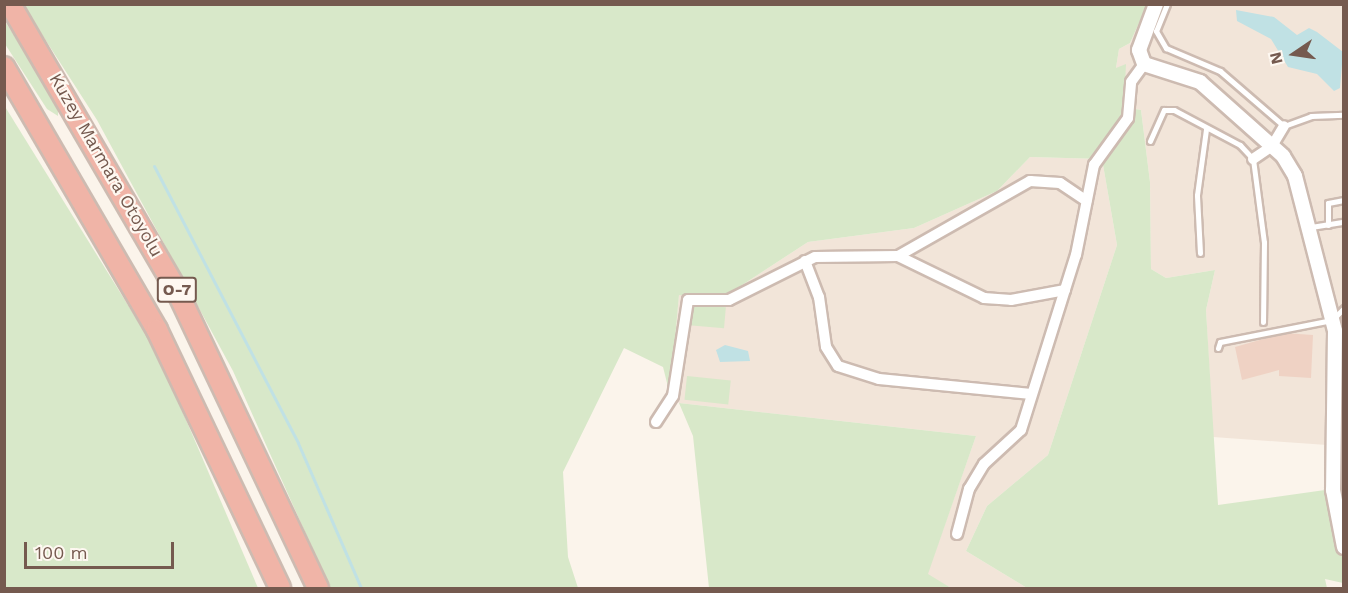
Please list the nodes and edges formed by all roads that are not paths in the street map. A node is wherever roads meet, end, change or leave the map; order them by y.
1 (10, 4) edge
2 (1156, 4) edge
3 (1167, 4) edge
4 (1144, 64) junction
5 (4, 67) edge
6 (1344, 115) edge
7 (1284, 126) junction
8 (1206, 129) junction
9 (1150, 141) dead end
10 (1272, 146) junction
11 (1253, 159) junction
12 (1344, 200) edge
13 (1087, 201) junction
14 (1344, 222) edge
15 (1328, 225) junction
16 (1311, 227) junction
17 (1200, 253) dead end
18 (898, 256) junction
19 (805, 261) junction
20 (1065, 290) junction
21 (1344, 308) edge
22 (1332, 320) junction
23 (1263, 322) dead end
24 (1218, 348) dead end
25 (1031, 394) junction
26 (656, 422) dead end
27 (957, 534) dead end
28 (1344, 547) edge
29 (280, 588) edge
30 (318, 588) edge

1 - 30 highway, Kuzey Marmara Otoyolu / O-7
2 - 4 street
3 - 7 lane
4 - 10 street
4 - 13 street
5 - 29 highway, Kuzey Marmara Otoyolu / O-7
6 - 7 lane
7 - 10 street
8 - 9 lane
8 - 11 lane
8 - 17 lane
10 - 11 street
10 - 16 street
11 - 23 lane
12 - 15 lane
13 - 18 street
13 - 20 street
14 - 15 lane
15 - 16 lane
16 - 22 street
18 - 19 street
18 - 20 street
19 - 25 street
19 - 26 street
20 - 25 street
21 - 22 lane
22 - 24 lane
22 - 28 street
25 - 27 street

